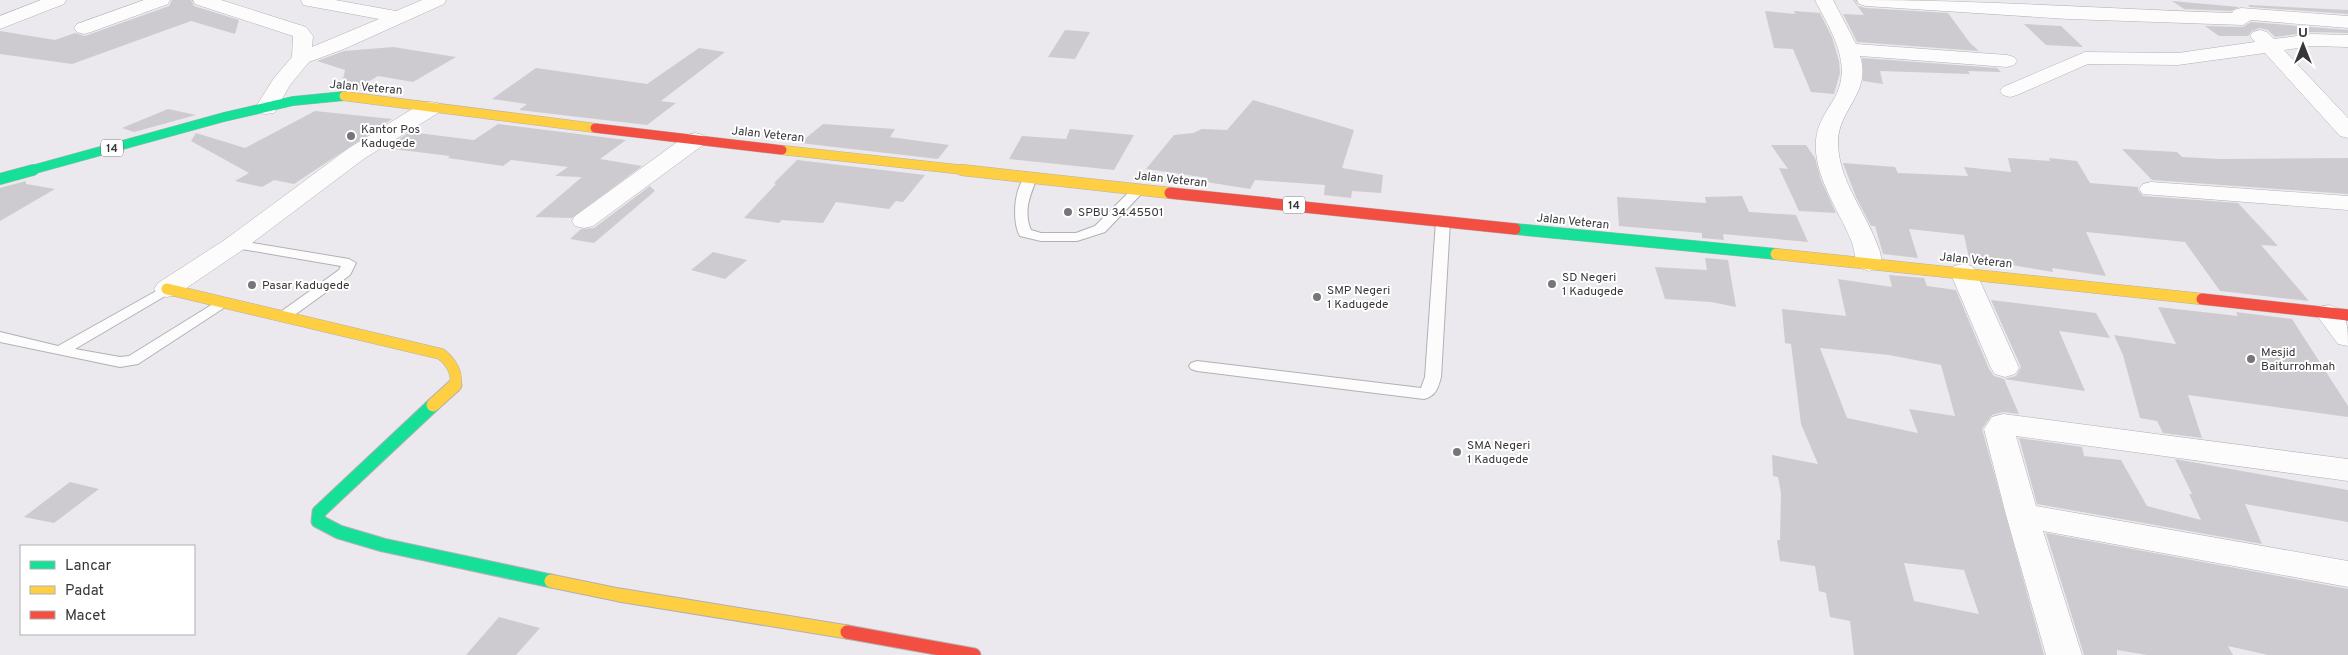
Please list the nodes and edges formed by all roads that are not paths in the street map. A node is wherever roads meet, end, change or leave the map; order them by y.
1 (56, 0) edge
2 (161, 0) edge
3 (202, 0) edge
4 (361, 0) edge
5 (437, 0) edge
6 (1824, 0) edge
7 (1866, 0) edge
8 (310, 1) edge
9 (344, 8) junction
10 (2238, 11) edge
11 (397, 17) junction
12 (2348, 22) edge
13 (0, 23) edge
14 (84, 28) dead end
15 (2348, 41) edge
16 (2270, 46) junction
17 (1848, 49) junction
18 (302, 58) junction
19 (2007, 61) dead end
20 (2010, 91) dead end
21 (266, 108) junction
22 (430, 108) junction
23 (2348, 131) edge
24 (695, 140) junction
25 (1031, 178) junction
26 (0, 179) edge
27 (1140, 189) junction
28 (2151, 189) dead end
29 (2348, 203) edge
30 (584, 221) dead end
31 (1443, 221) junction
32 (235, 244) junction
33 (1869, 263) junction
34 (1962, 272) junction
35 (166, 289) junction
36 (226, 302) junction
37 (2339, 314) edge
38 (284, 316) junction
39 (0, 337) edge
40 (2348, 338) edge
41 (60, 351) junction
42 (1197, 366) dead end
43 (2005, 368) dead end
44 (2348, 470) edge
45 (2022, 514) junction
46 (2348, 574) edge
47 (974, 655) edge
48 (2064, 655) edge

1 - 13 street
2 - 14 street
3 - 18 street
4 - 9 street
5 - 11 street
6 - 17 street
7 - 10 street
8 - 9 street
9 - 11 street
10 - 12 street
10 - 16 street
11 - 18 street
15 - 16 street
16 - 20 street
16 - 23 street
17 - 19 street
17 - 33 street
18 - 21 street
21 - 22 main road, Jalan Veteran / 14
21 - 26 main road, Jalan Veteran / 14
22 - 24 main road, Jalan Veteran / 14
22 - 32 street
24 - 25 main road, Jalan Veteran / 14
24 - 30 street
25 - 27 main road, Jalan Veteran / 14
25 - 27 lane
27 - 31 main road, Jalan Veteran / 14
28 - 29 street
31 - 33 main road, Jalan Veteran / 14
31 - 42 lane
32 - 35 street
32 - 38 lane
33 - 34 main road, Jalan Veteran / 14
34 - 37 main road, Jalan Veteran / 14
34 - 43 street
35 - 36 main road
35 - 41 lane
36 - 38 main road
36 - 41 lane
37 - 40 street
38 - 47 main road
39 - 41 lane
44 - 45 street
45 - 46 street
45 - 48 street

